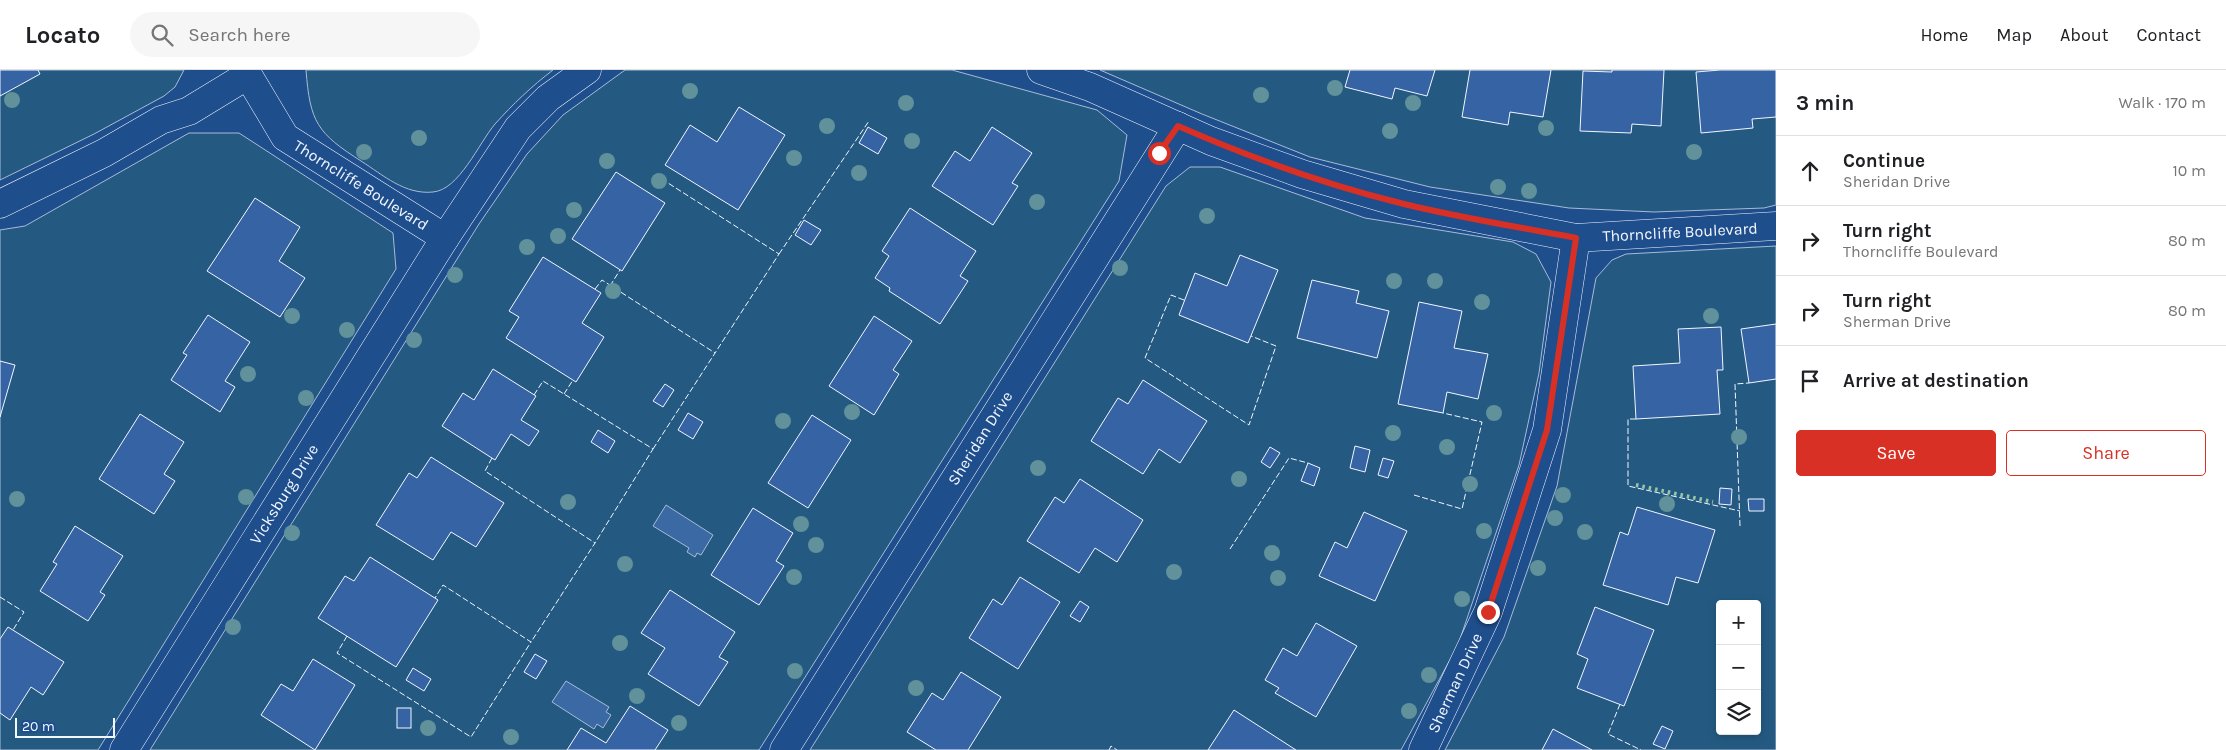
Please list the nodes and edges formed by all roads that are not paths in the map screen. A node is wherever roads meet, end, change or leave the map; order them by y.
1 (587, 70) edge
2 (1041, 70) edge
3 (1178, 126) junction
4 (0, 204) edge
5 (1776, 226) edge
6 (445, 238) junction
7 (1576, 238) junction
8 (124, 750) edge
9 (784, 750) edge
10 (1423, 750) edge

1 - 6 street, Thorncliffe Boulevard
2 - 3 street, Thorncliffe Boulevard
3 - 7 street, Thorncliffe Boulevard
3 - 9 street, Sheridan Drive
4 - 6 street, Thorncliffe Boulevard
5 - 7 street, Thorncliffe Boulevard
6 - 8 street, Vicksburg Drive
7 - 10 street, Sherman Drive

